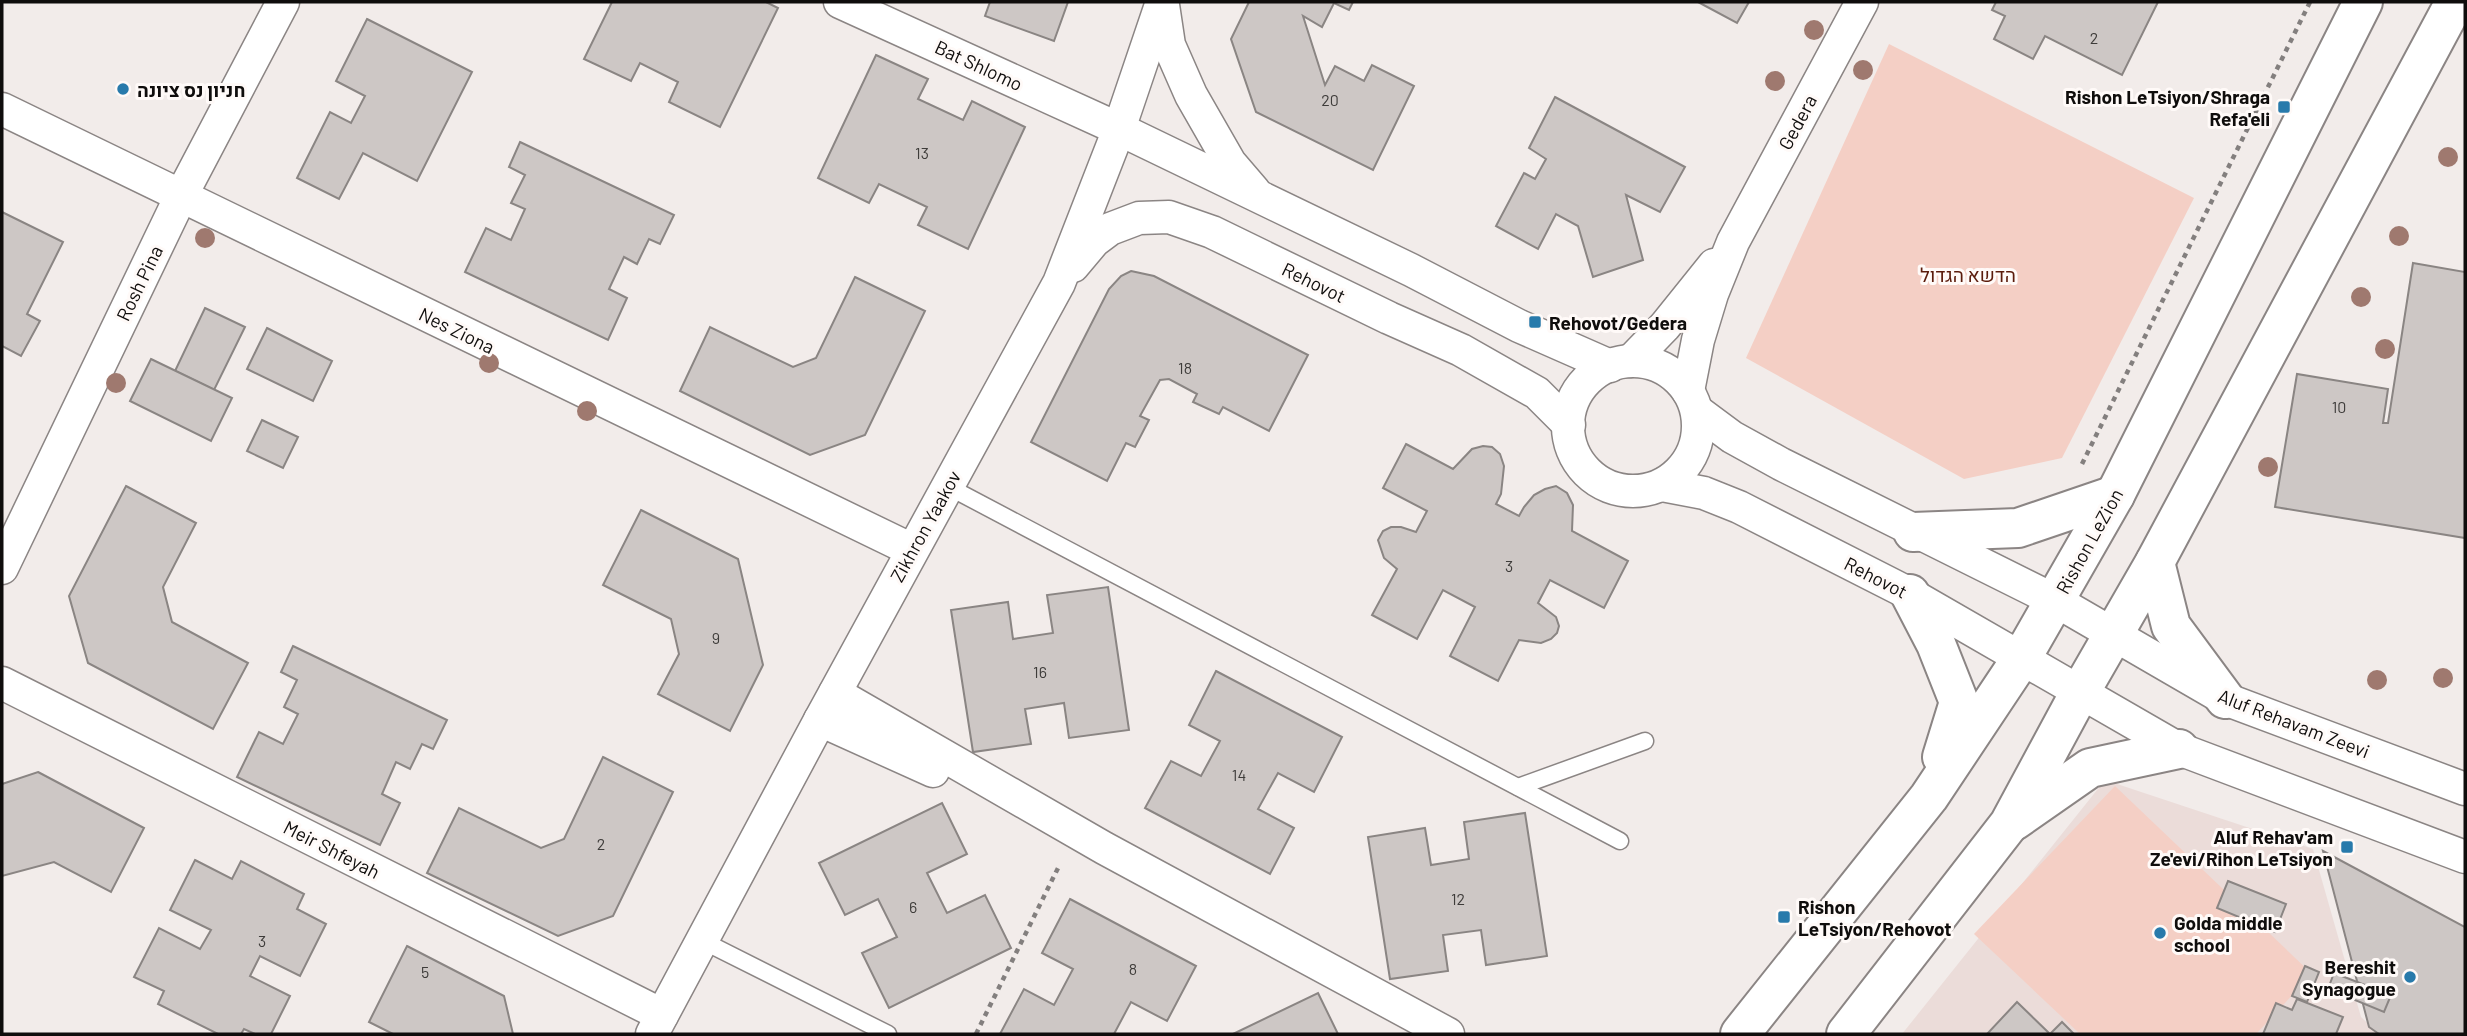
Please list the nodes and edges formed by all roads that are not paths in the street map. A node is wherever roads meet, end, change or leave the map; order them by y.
1 (283, 2) edge
2 (840, 2) edge
3 (1162, 2) edge
4 (1862, 2) edge
5 (2363, 2) edge
6 (2455, 2) edge
7 (2, 109) edge
8 (1119, 129) junction
9 (181, 196) junction
10 (1259, 198) junction
11 (1733, 242) junction
12 (1059, 283) junction
13 (1620, 364) junction
14 (1692, 401) junction
15 (1569, 425) junction
16 (1662, 485) junction
17 (947, 486) junction
18 (2115, 495) junction
19 (1913, 531) junction
20 (912, 550) junction
21 (2155, 562) junction
22 (2, 568) edge
23 (1910, 594) junction
24 (2056, 601) junction
25 (2114, 634) junction
26 (2021, 659) junction
27 (2, 683) edge
28 (2079, 694) junction
29 (2225, 699) junction
30 (828, 706) junction
31 (1645, 741) dead end
32 (2179, 749) junction
33 (1518, 787) junction
34 (2465, 789) edge
35 (1929, 797) junction
36 (2009, 824) junction
37 (1620, 841) dead end
38 (1104, 848) junction
39 (2465, 857) edge
40 (701, 940) junction
41 (655, 1029) edge
42 (888, 1034) edge
43 (1448, 1034) edge
44 (1740, 1034) edge
45 (1846, 1034) edge

1 - 9 street, Rosh Pina
2 - 8 street, Bat Shlomo
3 - 8 street, Zikhron Yaakov
3 - 10 street, Zikhron Yaakov
4 - 11 street, Gedera
5 - 18 main road, Rishon LeZion
6 - 21 main road
7 - 9 street, Nes Ziona
8 - 10 street
8 - 12 street, Zikhron Yaakov
9 - 20 street, Nes Ziona
9 - 22 street, Rosh Pina
10 - 13 street
11 - 13 street, Gedera
11 - 14 street, Gedera
12 - 15 street, Rehovot
12 - 17 street, Zikhron Yaakov
13 - 14 street
13 - 15 street
14 - 16 street
14 - 19 street
15 - 16 street
16 - 23 street, Rehovot
17 - 20 street, Zikhron Yaakov
17 - 33 lane
18 - 19 main road
18 - 24 main road, Rishon LeZion
19 - 24 street
20 - 30 street, Zikhron Yaakov
21 - 25 main road
21 - 29 main road
23 - 26 street, Rehovot
23 - 35 main road
24 - 25 street, Aluf Rehavam Zeevi
24 - 26 main road, Rishon LeZion
25 - 28 main road
25 - 29 street, Aluf Rehavam Zeevi
26 - 28 street, Rehovot
26 - 35 main road, Rishon LeZion
27 - 41 street, Meir Shfeyah
28 - 32 street
28 - 36 main road
29 - 34 street, Aluf Rehavam Zeevi
30 - 38 street
30 - 38 street
30 - 40 street, Zikhron Yaakov
31 - 33 lane
32 - 36 main road
32 - 39 street
33 - 37 lane
35 - 44 main road, Rishon LeZion
36 - 45 main road
38 - 43 street
40 - 41 street, Zikhron Yaakov
40 - 42 lane

